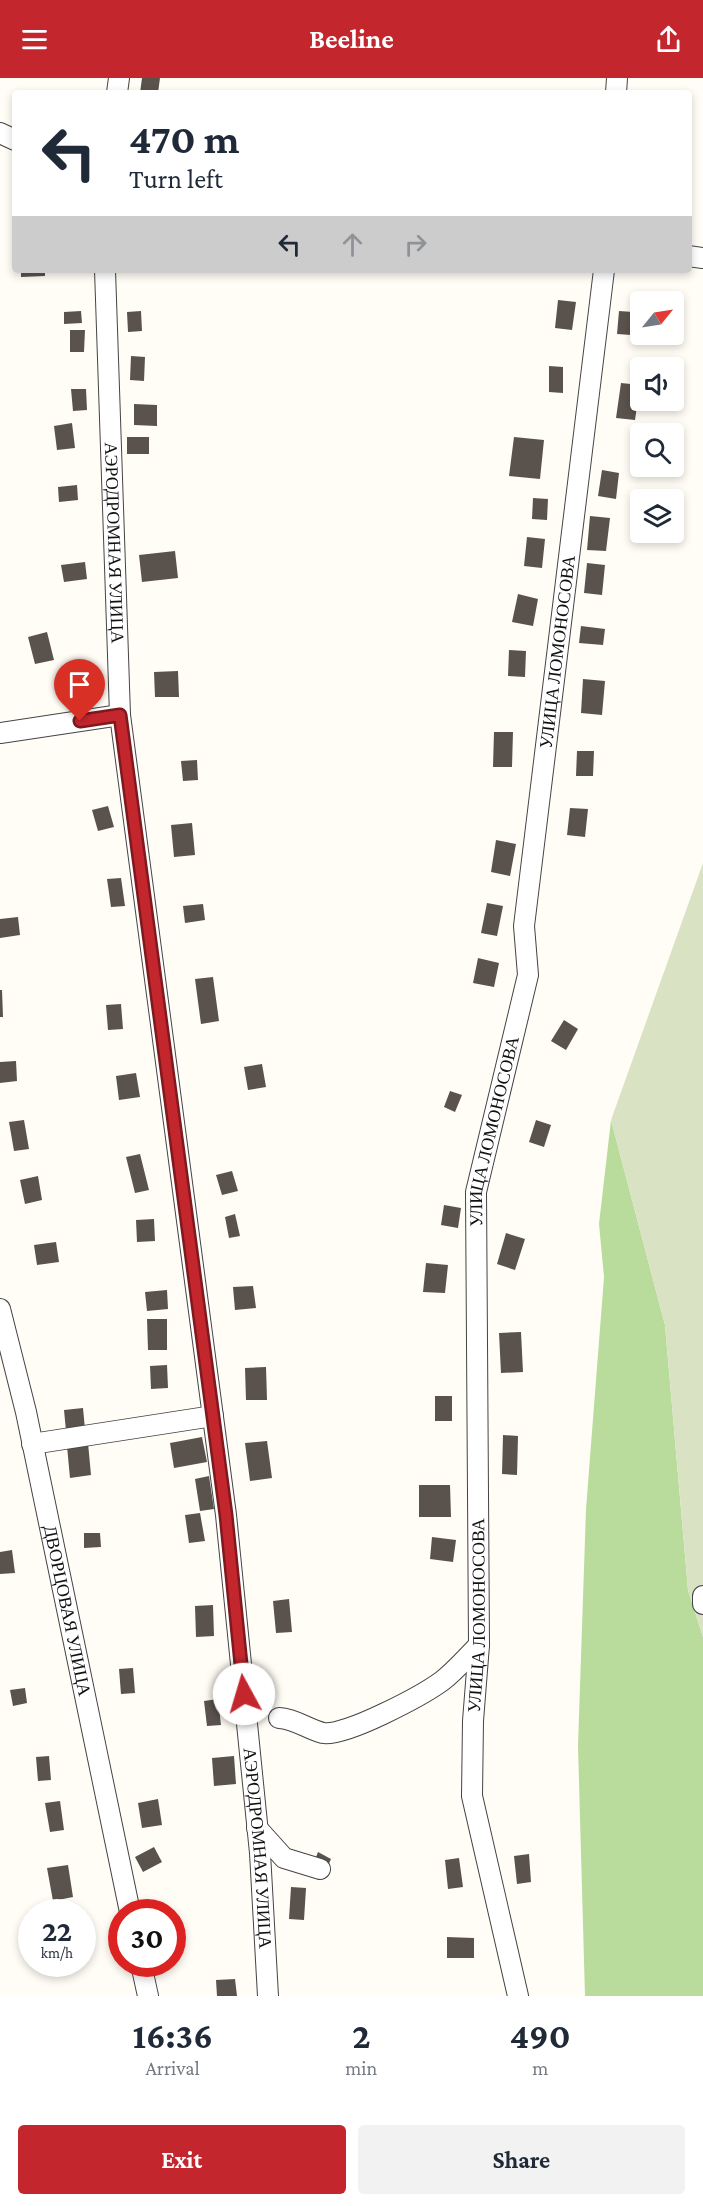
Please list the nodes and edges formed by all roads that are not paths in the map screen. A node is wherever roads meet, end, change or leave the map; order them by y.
1 (105, 273) edge
2 (604, 273) edge
3 (120, 715) junction
4 (0, 733) edge
5 (0, 1309) edge
6 (213, 1416) junction
7 (32, 1444) junction
8 (703, 1596) edge
9 (703, 1605) edge
10 (479, 1645) junction
11 (279, 1718) dead end
12 (257, 1828) junction
13 (320, 1869) dead end
14 (127, 1899) edge
15 (144, 1977) edge
16 (148, 1996) edge
17 (268, 1996) edge
18 (518, 1996) edge

1 - 3 street, АЭРОДРОМНАЯ УЛИЦА
2 - 10 street, УЛИЦА ЛОМОНОСОВА
3 - 4 street
3 - 6 street, АЭРОДРОМНАЯ УЛИЦА
5 - 7 street, ДВОРЦОВАЯ УЛИЦА
6 - 7 street
6 - 12 street, АЭРОДРОМНАЯ УЛИЦА
7 - 14 street, ДВОРЦОВАЯ УЛИЦА
8 - 9 street
10 - 11 street
10 - 18 street, УЛИЦА ЛОМОНОСОВА
12 - 13 street
12 - 17 street, АЭРОДРОМНАЯ УЛИЦА
15 - 16 street

